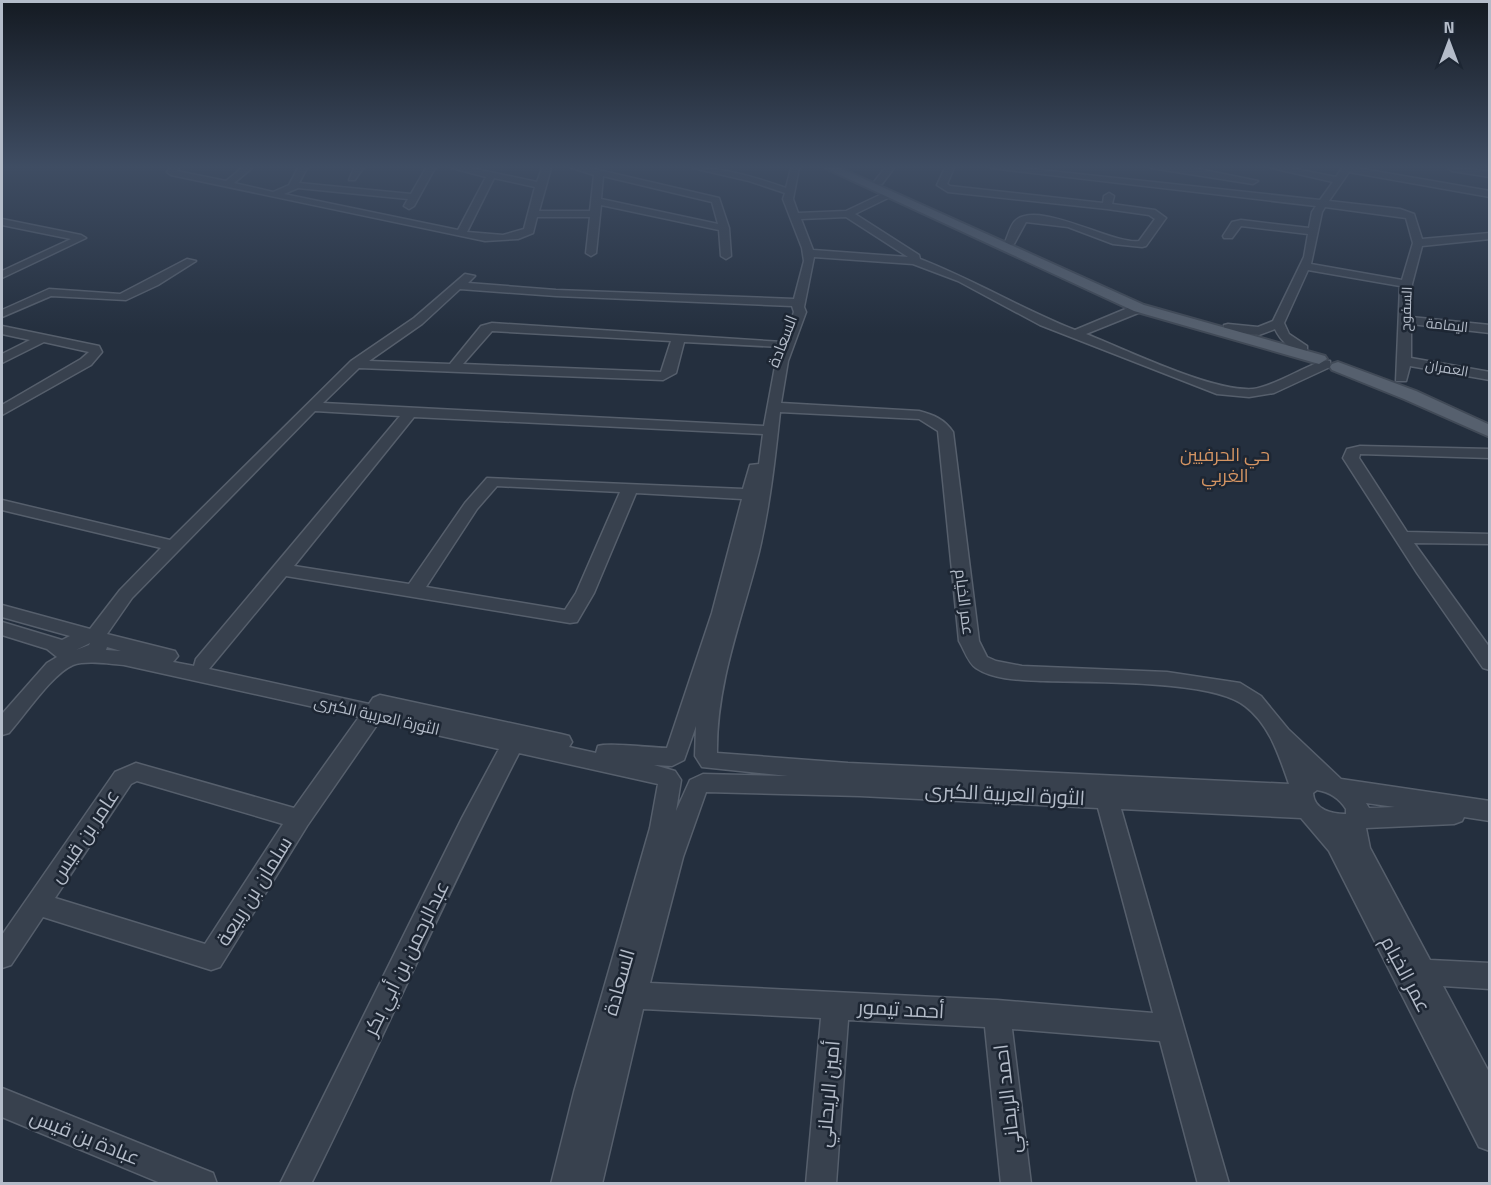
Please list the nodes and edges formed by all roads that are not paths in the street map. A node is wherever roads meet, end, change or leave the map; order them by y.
1 (8, 223) edge
2 (416, 223) edge
3 (467, 223) edge
4 (531, 223) edge
5 (593, 223) edge
6 (690, 223) edge
7 (722, 223) edge
8 (796, 223) edge
9 (863, 223) edge
10 (957, 223) edge
11 (965, 223) edge
12 (1018, 223) edge
13 (1055, 223) edge
14 (1157, 223) edge
15 (1240, 223) edge
16 (1243, 223) edge
17 (1315, 223) edge
18 (1413, 223) edge
19 (723, 228) junction
20 (1314, 232) junction
21 (461, 234) junction
22 (1228, 236) dead end
23 (1490, 236) edge
24 (1010, 242) junction
25 (1418, 243) junction
26 (591, 253) dead end
27 (808, 253) junction
28 (726, 256) dead end
29 (2, 261) edge
30 (191, 261) dead end
31 (915, 261) junction
32 (25, 265) junction
33 (1305, 266) junction
34 (2, 275) edge
35 (469, 276) dead end
36 (1406, 284) junction
37 (456, 285) junction
38 (799, 305) junction
39 (8, 307) edge
40 (1139, 308) junction
41 (2, 314) edge
42 (1405, 320) junction
43 (1278, 323) junction
44 (1228, 327) junction
45 (1490, 329) edge
46 (2, 330) edge
47 (1076, 334) junction
48 (679, 337) junction
49 (43, 338) junction
50 (778, 344) junction
51 (1302, 349) junction
52 (2, 359) edge
53 (1328, 361) junction
54 (356, 364) junction
55 (453, 368) junction
56 (1389, 375) junction
57 (1490, 376) edge
58 (311, 407) junction
59 (773, 407) junction
60 (2, 411) edge
61 (409, 414) junction
62 (1490, 424) edge
63 (761, 429) junction
64 (1490, 432) edge
65 (1490, 454) edge
66 (630, 488) junction
67 (757, 495) junction
68 (2, 505) edge
69 (1402, 537) junction
70 (1490, 539) edge
71 (174, 546) junction
72 (280, 569) junction
73 (414, 591) junction
74 (2, 611) edge
75 (2, 628) edge
76 (84, 646) junction
77 (1490, 663) edge
78 (203, 664) junction
79 (376, 709) junction
80 (2, 727) edge
81 (1281, 735) junction
82 (516, 739) junction
83 (708, 758) junction
84 (671, 767) junction
85 (701, 784) junction
86 (1338, 787) junction
87 (1105, 793) junction
88 (1306, 802) junction
89 (1490, 812) edge
90 (298, 819) junction
91 (1357, 819) junction
92 (37, 904) junction
93 (2, 957) edge
94 (1413, 972) junction
95 (1490, 976) edge
96 (633, 995) junction
97 (836, 1005) junction
98 (997, 1014) junction
99 (1170, 1028) junction
100 (598, 1094) junction
101 (2, 1103) edge
102 (1490, 1105) edge
103 (1490, 1136) edge
104 (202, 1184) edge
105 (295, 1184) edge
106 (566, 1184) edge
107 (586, 1184) edge
108 (821, 1184) edge
109 (1016, 1184) edge
110 (1214, 1184) edge

1 - 32 street
2 - 21 street
3 - 21 street
4 - 21 street
5 - 26 street
6 - 19 street
7 - 19 street
8 - 27 street
9 - 31 street
10 - 40 main road
11 - 24 main road
12 - 24 street
13 - 14 street
15 - 22 street
16 - 20 street
17 - 20 street
18 - 25 street
19 - 28 street
20 - 33 street
23 - 25 street
24 - 44 main road
25 - 36 street, السفوح
27 - 31 street
27 - 38 street
29 - 32 street
30 - 39 street
31 - 47 street
32 - 34 street
33 - 36 street
33 - 43 street
35 - 37 street
36 - 42 street, السفوح
37 - 38 street
37 - 54 street
38 - 50 street, السعادة
38 - 59 street, السعادة
39 - 41 street
40 - 47 street
40 - 53 main road
42 - 45 street, اليمامة
42 - 56 street, السفوح
43 - 44 street
43 - 51 street
44 - 51 main road
46 - 49 street
47 - 53 street
48 - 50 street
48 - 55 street
48 - 55 street
49 - 52 street
49 - 60 street
50 - 63 street, السعادة
51 - 53 main road
53 - 56 main road
54 - 55 street
54 - 58 street
56 - 57 street, العمران
56 - 62 main road
56 - 64 main road
58 - 61 street
58 - 71 street
59 - 67 street, السعادة
59 - 81 street, عمر الخيام
61 - 63 street
61 - 72 street
63 - 67 street, السعادة
65 - 69 street
66 - 67 street
66 - 73 street
66 - 73 street
67 - 83 street, السعادة
67 - 84 street, السعادة
68 - 71 street
69 - 70 street
69 - 77 street
71 - 76 street
72 - 73 street
72 - 78 street
74 - 76 street, الثورة العربية الكبرى
75 - 76 street, الثورة العربية الكبرى
76 - 78 street, الثورة العربية الكبرى
76 - 79 street, الثورة العربية الكبرى
76 - 80 street
78 - 79 street, الثورة العربية الكبرى
79 - 82 street, الثورة العربية الكبرى
79 - 90 street, سلمان بن ربيعة
81 - 86 street, عمر الخيام
81 - 88 street, عمر الخيام
82 - 84 street, الثورة العربية الكبرى
82 - 105 street, عبدالرحمن بن أبي بكر
83 - 84 street
83 - 85 street
83 - 87 street, الثورة العربية الكبرى
84 - 85 street
84 - 100 street, السعادة
85 - 87 street, الثورة العربية الكبرى
85 - 96 street, السعادة
86 - 88 street
86 - 89 street
86 - 91 street, عمر الخيام
87 - 88 street, الثورة العربية الكبرى
87 - 99 street
88 - 91 street
88 - 94 street, عمر الخيام
89 - 91 street
90 - 92 street, عامر بن قيس
90 - 92 street, سلمان بن ربيعة
91 - 94 street, عمر الخيام
92 - 93 street, عامر بن قيس
94 - 95 street
94 - 102 street, عمر الخيام
94 - 103 street, عمر الخيام
96 - 97 street, أحمد تيمور
96 - 100 street, السعادة
97 - 98 street, أحمد تيمور
97 - 108 street, أمين الريحاني
98 - 99 street, أحمد تيمور
98 - 109 street, احمد الريحاني
99 - 110 street
100 - 106 street, السعادة
100 - 107 street, السعادة
101 - 104 street, عبادة بن قيس

